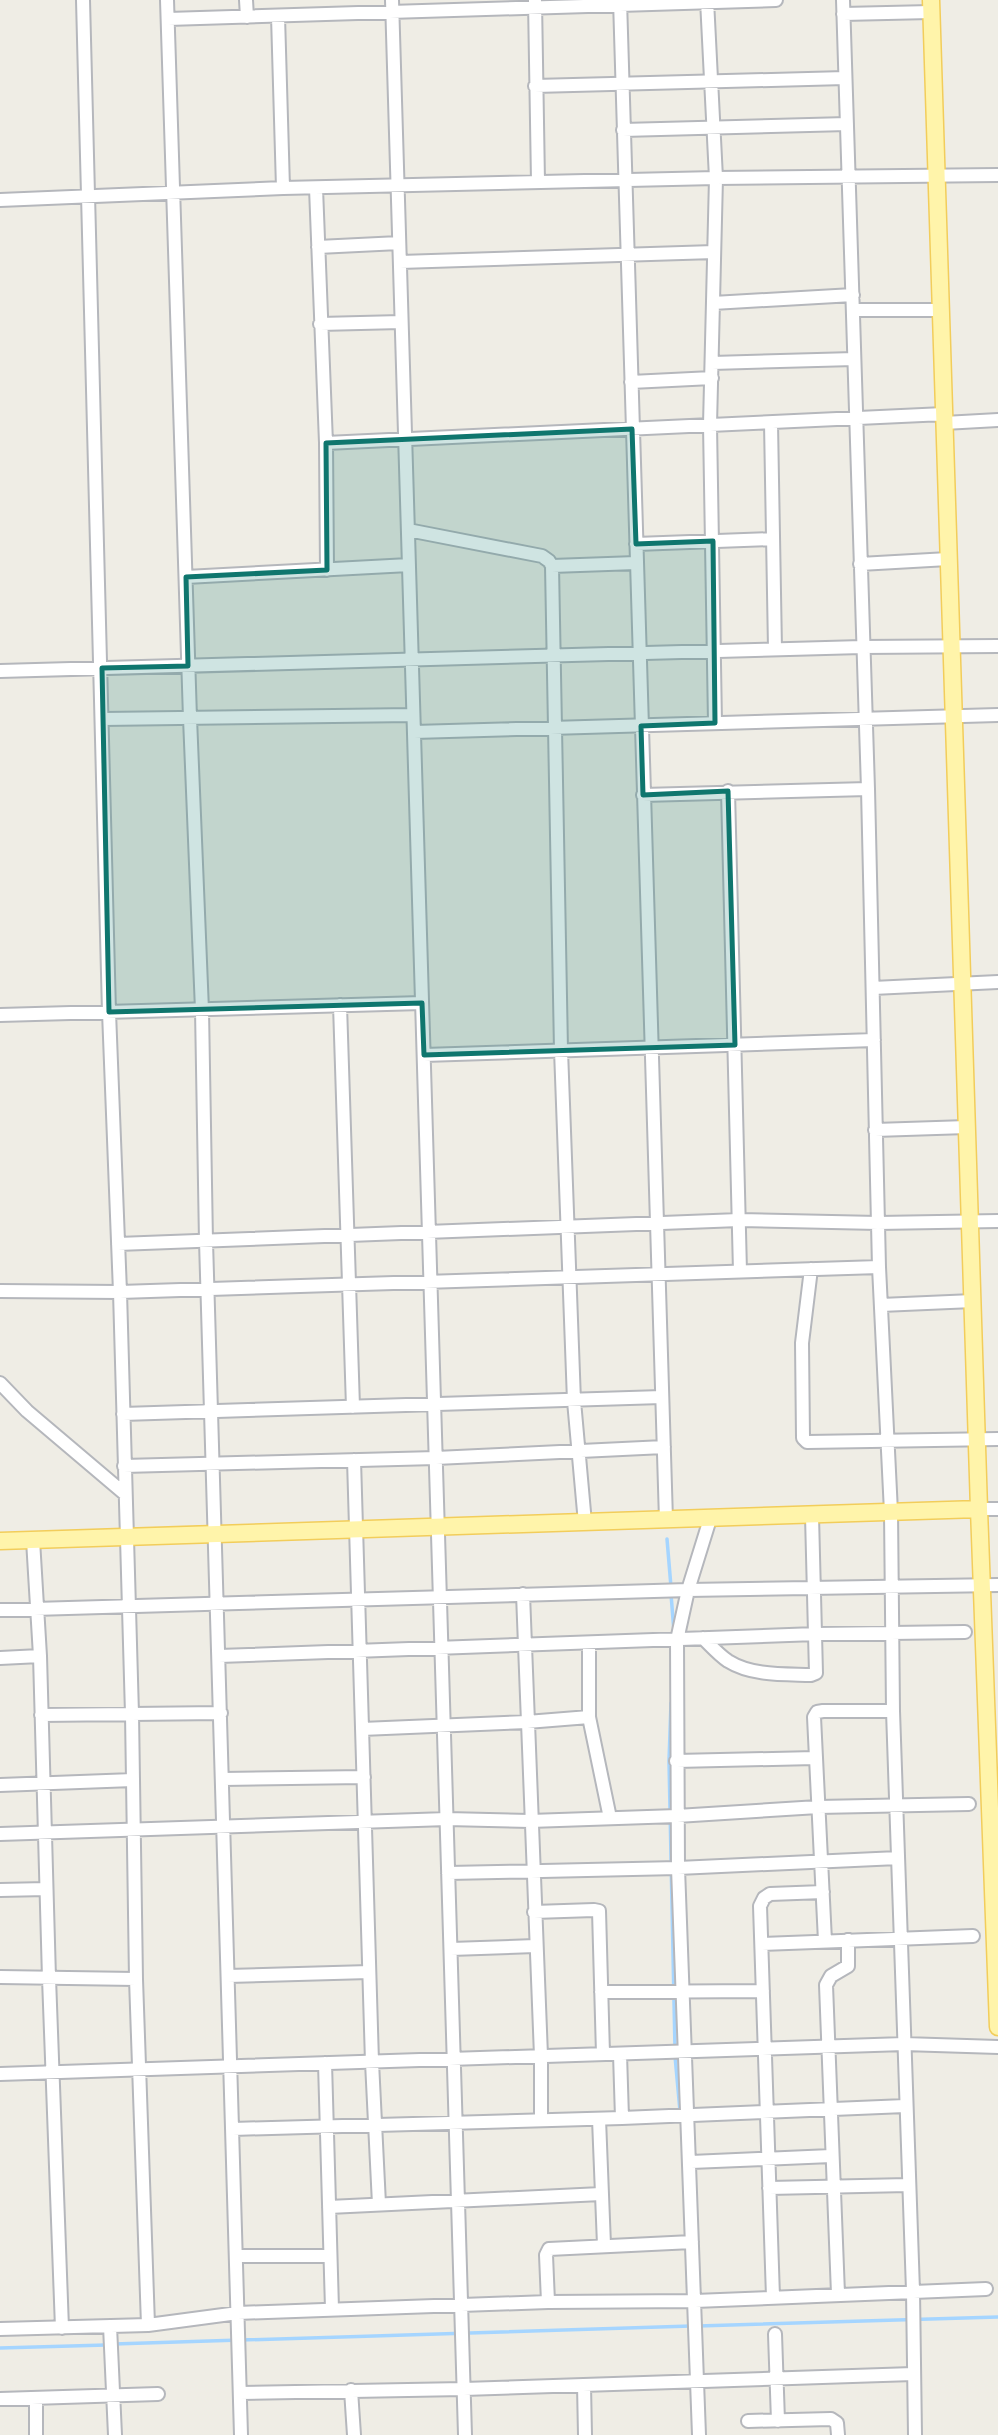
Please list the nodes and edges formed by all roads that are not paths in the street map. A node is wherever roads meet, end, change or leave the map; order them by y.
1 (83, 0) edge
2 (167, 0) edge
3 (246, 0) edge
4 (776, 0) edge
5 (843, 0) edge
6 (707, 1) edge
7 (620, 3) edge
8 (535, 4) edge
9 (392, 6) edge
10 (931, 6) edge
11 (844, 14) junction
12 (278, 16) junction
13 (247, 17) junction
14 (168, 19) junction
15 (845, 78) junction
16 (711, 82) junction
17 (622, 84) junction
18 (535, 86) junction
19 (847, 124) junction
20 (713, 128) junction
21 (623, 130) junction
22 (936, 174) junction
23 (848, 175) junction
24 (998, 175) edge
25 (716, 178) junction
26 (625, 180) junction
27 (538, 182) junction
28 (397, 186) junction
29 (283, 188) junction
30 (316, 188) junction
31 (172, 192) junction
32 (89, 196) junction
33 (0, 200) edge
34 (399, 243) junction
35 (318, 247) junction
36 (714, 252) junction
37 (627, 254) junction
38 (400, 262) junction
39 (853, 295) junction
40 (713, 303) junction
41 (853, 310) junction
42 (940, 310) junction
43 (401, 322) junction
44 (320, 324) junction
45 (854, 359) junction
46 (712, 363) junction
47 (712, 378) junction
48 (631, 382) junction
49 (855, 417) junction
50 (944, 419) junction
51 (998, 420) edge
52 (771, 423) junction
53 (710, 425) junction
54 (632, 429) junction
55 (405, 440) junction
56 (326, 443) junction
57 (408, 530) junction
58 (773, 539) junction
59 (713, 541) junction
60 (636, 544) junction
61 (948, 559) junction
62 (636, 563) junction
63 (860, 564) junction
64 (409, 565) junction
65 (552, 566) junction
66 (327, 570) junction
67 (186, 577) junction
68 (998, 646) edge
69 (862, 647) junction
70 (951, 647) junction
71 (775, 649) junction
72 (715, 652) junction
73 (639, 653) junction
74 (554, 657) junction
75 (412, 660) junction
76 (188, 666) junction
77 (102, 668) junction
78 (0, 671) edge
79 (413, 715) junction
80 (998, 715) edge
81 (953, 716) junction
82 (190, 718) junction
83 (103, 719) junction
84 (865, 719) junction
85 (715, 723) junction
86 (641, 726) junction
87 (555, 728) junction
88 (414, 732) junction
89 (868, 789) junction
90 (728, 791) junction
91 (643, 795) junction
92 (998, 982) edge
93 (962, 983) junction
94 (873, 988) junction
95 (422, 1003) junction
96 (340, 1005) junction
97 (202, 1010) junction
98 (109, 1012) junction
99 (0, 1016) edge
100 (874, 1040) junction
101 (735, 1045) junction
102 (651, 1048) junction
103 (561, 1050) junction
104 (424, 1055) junction
105 (967, 1127) junction
106 (876, 1130) junction
107 (739, 1220) junction
108 (998, 1220) edge
109 (970, 1222) junction
110 (657, 1223) junction
111 (878, 1223) junction
112 (567, 1226) junction
113 (429, 1232) junction
114 (347, 1235) junction
115 (206, 1241) junction
116 (118, 1244) junction
117 (879, 1267) junction
118 (811, 1269) junction
119 (740, 1271) junction
120 (658, 1274) junction
121 (569, 1277) junction
122 (430, 1281) junction
123 (349, 1284) junction
124 (208, 1288) junction
125 (0, 1291) edge
126 (120, 1292) junction
127 (972, 1301) junction
128 (881, 1305) junction
129 (0, 1382) edge
130 (662, 1397) junction
131 (574, 1401) junction
132 (434, 1404) junction
133 (353, 1407) junction
134 (211, 1411) junction
135 (122, 1414) junction
136 (977, 1439) junction
137 (998, 1439) edge
138 (887, 1441) junction
139 (664, 1447) junction
140 (577, 1450) junction
141 (436, 1458) junction
142 (354, 1460) junction
143 (213, 1463) junction
144 (124, 1466) junction
145 (125, 1494) junction
146 (979, 1509) junction
147 (998, 1509) edge
148 (891, 1512) junction
149 (812, 1516) junction
150 (710, 1519) junction
151 (666, 1520) junction
152 (585, 1522) junction
153 (438, 1527) junction
154 (356, 1530) junction
155 (215, 1534) junction
156 (126, 1537) junction
157 (33, 1540) junction
158 (0, 1541) edge
159 (990, 1585) edge
160 (893, 1587) junction
161 (815, 1588) junction
162 (688, 1590) junction
163 (523, 1594) junction
164 (440, 1597) junction
165 (358, 1599) junction
166 (217, 1603) junction
167 (128, 1606) junction
168 (36, 1609) junction
169 (0, 1610) edge
170 (965, 1632) dead end
171 (894, 1633) junction
172 (816, 1634) junction
173 (703, 1638) junction
174 (677, 1640) junction
175 (589, 1643) junction
176 (525, 1645) junction
177 (442, 1648) junction
178 (360, 1650) junction
179 (40, 1656) junction
180 (219, 1656) junction
181 (0, 1658) edge
182 (893, 1711) junction
183 (221, 1713) junction
184 (132, 1714) junction
185 (41, 1715) junction
186 (589, 1717) junction
187 (527, 1722) junction
188 (444, 1726) junction
189 (362, 1729) junction
190 (993, 1737) edge
191 (815, 1758) junction
192 (676, 1761) junction
193 (364, 1777) junction
194 (223, 1779) junction
195 (133, 1780) junction
196 (44, 1784) junction
197 (0, 1785) edge
198 (897, 1804) junction
199 (969, 1804) dead end
200 (994, 1805) edge
201 (818, 1807) junction
202 (677, 1816) junction
203 (611, 1818) junction
204 (447, 1819) junction
205 (530, 1821) junction
206 (365, 1822) junction
207 (224, 1827) junction
208 (134, 1829) junction
209 (45, 1833) junction
210 (0, 1834) edge
211 (898, 1858) junction
212 (821, 1861) junction
213 (678, 1868) junction
214 (532, 1870) junction
215 (448, 1873) junction
216 (46, 1889) junction
217 (0, 1891) edge
218 (823, 1892) junction
219 (534, 1912) junction
220 (973, 1936) dead end
221 (901, 1937) junction
222 (848, 1940) junction
223 (825, 1941) junction
224 (762, 1944) junction
225 (535, 1945) junction
226 (451, 1948) junction
227 (369, 1972) junction
228 (228, 1976) junction
229 (0, 1978) edge
230 (49, 1978) junction
231 (136, 1979) junction
232 (763, 1990) junction
233 (682, 1991) junction
234 (601, 1992) junction
235 (998, 2027) edge
236 (904, 2044) junction
237 (998, 2046) edge
238 (828, 2047) junction
239 (765, 2049) junction
240 (686, 2051) junction
241 (603, 2054) junction
242 (620, 2054) junction
243 (541, 2056) junction
244 (454, 2059) junction
245 (372, 2062) junction
246 (325, 2063) junction
247 (231, 2066) junction
248 (141, 2069) junction
249 (53, 2072) junction
250 (0, 2074) edge
251 (905, 2106) junction
252 (830, 2109) junction
253 (766, 2111) junction
254 (688, 2115) junction
255 (622, 2118) junction
256 (599, 2119) junction
257 (541, 2120) junction
258 (456, 2123) junction
259 (375, 2125) junction
260 (327, 2126) junction
261 (233, 2129) junction
262 (831, 2156) junction
263 (768, 2158) junction
264 (691, 2162) junction
265 (908, 2185) junction
266 (832, 2187) junction
267 (769, 2188) junction
268 (601, 2193) junction
269 (458, 2200) junction
270 (379, 2204) junction
271 (329, 2207) junction
272 (692, 2242) junction
273 (604, 2245) junction
274 (236, 2256) junction
275 (330, 2256) junction
276 (986, 2289) dead end
277 (913, 2291) junction
278 (838, 2294) junction
279 (773, 2297) junction
280 (695, 2301) junction
281 (548, 2302) junction
282 (462, 2305) junction
283 (332, 2309) junction
284 (238, 2313) junction
285 (148, 2325) junction
286 (110, 2326) junction
287 (62, 2328) junction
288 (0, 2329) edge
289 (775, 2334) dead end
290 (914, 2374) junction
291 (776, 2378) junction
292 (698, 2380) junction
293 (584, 2385) junction
294 (464, 2389) junction
295 (351, 2390) junction
296 (240, 2393) junction
297 (158, 2395) dead end
298 (113, 2396) junction
299 (36, 2398) junction
300 (0, 2399) edge
301 (748, 2421) dead end
302 (778, 2421) junction
303 (36, 2435) edge
304 (115, 2435) edge
305 (241, 2435) edge
306 (354, 2435) edge
307 (465, 2435) edge
308 (585, 2435) edge
309 (699, 2435) edge
310 (838, 2435) edge
311 (915, 2435) edge

1 - 32 street
2 - 14 street
3 - 13 street
4 - 6 street
5 - 11 street
6 - 7 street
6 - 16 street
7 - 8 street
7 - 17 street
8 - 9 street
8 - 18 street
9 - 12 street
9 - 28 street
10 - 11 street
10 - 22 main road
11 - 15 street
12 - 13 street
12 - 29 street
13 - 14 street
14 - 31 street
15 - 16 street
15 - 19 street
16 - 17 street
16 - 20 street
17 - 18 street
17 - 21 street
18 - 27 street
19 - 20 street
19 - 23 street
20 - 21 street
20 - 25 street
21 - 26 street
22 - 23 street
22 - 24 street
22 - 42 main road
23 - 25 street
23 - 39 street
25 - 26 street
25 - 36 street
26 - 27 street
26 - 37 street
27 - 28 street
28 - 30 street
28 - 34 street
29 - 30 street
29 - 31 street
30 - 35 street
31 - 32 street
31 - 67 street
32 - 33 street
32 - 77 street
34 - 35 street
34 - 38 street
35 - 44 street
36 - 37 street
36 - 40 street
37 - 38 street
37 - 48 street
38 - 43 street
39 - 40 street
39 - 41 street
40 - 46 street
41 - 42 street
41 - 45 street
42 - 50 main road
43 - 44 street
43 - 55 street
44 - 56 street
45 - 46 street
45 - 49 street
46 - 47 street
47 - 48 street
47 - 53 street
48 - 54 street
49 - 50 street
49 - 52 street
49 - 63 street
50 - 51 street
50 - 61 main road
52 - 53 street
52 - 58 street
53 - 54 street
53 - 59 street
54 - 55 street
54 - 60 street
55 - 56 street
55 - 57 street
56 - 66 street
57 - 64 street
57 - 65 street
58 - 59 street
58 - 71 street
59 - 60 street
59 - 72 street
60 - 62 street
61 - 63 street
61 - 70 main road
62 - 65 street
62 - 73 street
63 - 69 street
64 - 66 street
64 - 75 street
65 - 74 street
66 - 67 street
67 - 76 street
68 - 70 street
69 - 70 street
69 - 71 street
69 - 84 street
70 - 81 main road
71 - 72 street
72 - 73 street
72 - 85 street
73 - 74 street
73 - 86 street
74 - 75 street
74 - 87 street
75 - 76 street
75 - 79 street
76 - 77 street
76 - 82 street
77 - 78 street
77 - 83 street
79 - 82 street
79 - 88 street
80 - 81 street
81 - 84 street
81 - 93 main road
82 - 83 street
82 - 97 street
83 - 98 street
84 - 85 street
84 - 89 street
85 - 86 street
86 - 87 street
86 - 91 street
87 - 88 street
87 - 103 street
88 - 95 street
89 - 90 street
89 - 94 street
90 - 91 street
90 - 101 street
91 - 102 street
92 - 93 street
93 - 94 street
93 - 105 main road
94 - 100 street
95 - 96 street
95 - 104 street
96 - 97 street
96 - 114 street
97 - 98 street
97 - 115 street
98 - 99 street
98 - 116 street
100 - 101 street
100 - 106 street
101 - 102 street
101 - 107 street
102 - 103 street
102 - 110 street
103 - 104 street
103 - 112 street
104 - 113 street
105 - 106 street
105 - 109 main road
106 - 111 street
107 - 110 street
107 - 111 street
107 - 119 street
108 - 109 street
109 - 111 street
109 - 127 main road
110 - 112 street
110 - 120 street
111 - 117 street
112 - 113 street
112 - 121 street
113 - 114 street
113 - 122 street
114 - 115 street
114 - 123 street
115 - 116 street
115 - 124 street
116 - 126 street
117 - 118 street
117 - 128 street
118 - 119 street
118 - 138 street
119 - 120 street
120 - 121 street
120 - 130 street
121 - 122 street
121 - 131 street
122 - 123 street
122 - 132 street
123 - 124 street
123 - 133 street
124 - 126 street
124 - 134 street
125 - 126 street
126 - 135 street
127 - 128 street
127 - 136 main road
128 - 138 street
129 - 145 street
130 - 131 street
130 - 139 street
131 - 132 street
131 - 140 street
132 - 133 street
132 - 141 street
133 - 134 street
134 - 135 street
134 - 143 street
135 - 144 street
136 - 137 street
136 - 138 street
136 - 146 main road
138 - 148 street
139 - 140 street
139 - 151 street
140 - 141 street
140 - 152 street
141 - 142 street
141 - 153 street
142 - 143 street
142 - 154 street
143 - 144 street
143 - 155 street
144 - 145 street
145 - 156 street
146 - 147 street
146 - 148 main road
146 - 159 main road
148 - 149 main road
148 - 160 street
149 - 150 main road
149 - 161 street
150 - 151 main road
150 - 162 street
151 - 152 main road
152 - 153 main road
153 - 154 main road
153 - 164 street
154 - 155 main road
154 - 165 street
155 - 156 main road
155 - 166 street
156 - 157 main road
156 - 167 street
157 - 158 main road
157 - 168 street
159 - 160 street
159 - 190 main road
160 - 161 street
160 - 171 street
161 - 162 street
161 - 172 street
162 - 163 street
162 - 174 street
163 - 164 street
163 - 176 street
164 - 165 street
164 - 177 street
165 - 166 street
165 - 178 street
166 - 167 street
166 - 180 street
167 - 168 street
167 - 184 street
168 - 169 street
168 - 179 street
170 - 171 street
171 - 172 street
171 - 182 street
172 - 173 street
172 - 173 street
173 - 174 street
174 - 175 street
174 - 192 street
175 - 176 street
175 - 186 street
176 - 177 street
176 - 187 street
177 - 178 street
177 - 188 street
178 - 180 street
178 - 189 street
179 - 181 street
179 - 185 street
180 - 183 street
182 - 191 street
182 - 198 street
183 - 184 street
183 - 194 street
184 - 185 street
184 - 195 street
185 - 196 street
186 - 187 street
186 - 203 street
187 - 188 street
187 - 205 street
188 - 189 street
188 - 204 street
189 - 193 street
190 - 200 main road
191 - 192 street
191 - 201 street
192 - 202 street
193 - 194 street
193 - 206 street
194 - 207 street
195 - 196 street
195 - 208 street
196 - 197 street
196 - 209 street
198 - 199 street
198 - 201 street
198 - 211 street
200 - 235 main road
201 - 202 street
201 - 212 street
202 - 203 street
202 - 213 street
203 - 205 street
204 - 205 street
204 - 206 street
204 - 215 street
205 - 214 street
206 - 207 street
206 - 227 street
207 - 208 street
207 - 228 street
208 - 209 street
208 - 231 street
209 - 210 street
209 - 216 street
211 - 212 street
211 - 221 street
212 - 213 street
212 - 218 street
213 - 214 street
213 - 233 street
214 - 215 street
214 - 219 street
215 - 226 street
216 - 217 street
216 - 230 street
218 - 223 street
218 - 224 street
219 - 225 street
219 - 234 street
220 - 221 street
221 - 222 street
221 - 236 street
222 - 223 street
222 - 238 street
223 - 224 street
224 - 232 street
225 - 226 street
225 - 243 street
226 - 244 street
227 - 228 street
227 - 245 street
228 - 247 street
229 - 230 street
230 - 231 street
230 - 249 street
231 - 248 street
232 - 233 street
232 - 239 street
233 - 234 street
233 - 240 street
234 - 241 street
236 - 237 street
236 - 238 street
236 - 251 street
238 - 239 street
238 - 252 street
239 - 240 street
239 - 253 street
240 - 242 street
240 - 254 street
241 - 242 street
241 - 243 street
242 - 255 street
243 - 244 street
243 - 257 street
244 - 245 street
244 - 258 street
245 - 246 street
245 - 259 street
246 - 247 street
246 - 260 street
247 - 248 street
247 - 261 street
248 - 249 street
248 - 285 street
249 - 250 street
249 - 287 street
251 - 252 street
251 - 265 street
252 - 253 street
252 - 262 street
253 - 254 street
253 - 263 street
254 - 255 street
254 - 264 street
255 - 256 street
256 - 257 street
256 - 268 street
257 - 258 street
258 - 259 street
258 - 269 street
259 - 260 street
259 - 270 street
260 - 261 street
260 - 271 street
261 - 274 street
262 - 263 street
262 - 266 street
263 - 264 street
263 - 267 street
264 - 272 street
265 - 266 street
265 - 277 street
266 - 267 street
266 - 278 street
267 - 279 street
268 - 269 street
268 - 273 street
269 - 270 street
269 - 282 street
270 - 271 street
271 - 275 street
272 - 273 street
272 - 280 street
273 - 281 street
274 - 275 street
274 - 284 street
275 - 283 street
276 - 277 street
277 - 278 street
277 - 290 street
278 - 279 street
279 - 280 street
280 - 281 street
280 - 292 street
281 - 282 street
282 - 283 street
282 - 294 street
283 - 284 street
284 - 285 street
284 - 296 street
285 - 286 street
286 - 287 street
286 - 298 street
287 - 288 street
289 - 291 street
290 - 291 street
290 - 311 street
291 - 292 street
291 - 302 street
292 - 293 street
292 - 309 street
293 - 294 street
293 - 308 street
294 - 295 street
294 - 307 street
295 - 296 street
295 - 306 street
296 - 305 street
297 - 298 street
298 - 299 street
298 - 304 street
299 - 300 street
299 - 303 street
301 - 302 street
302 - 310 street

